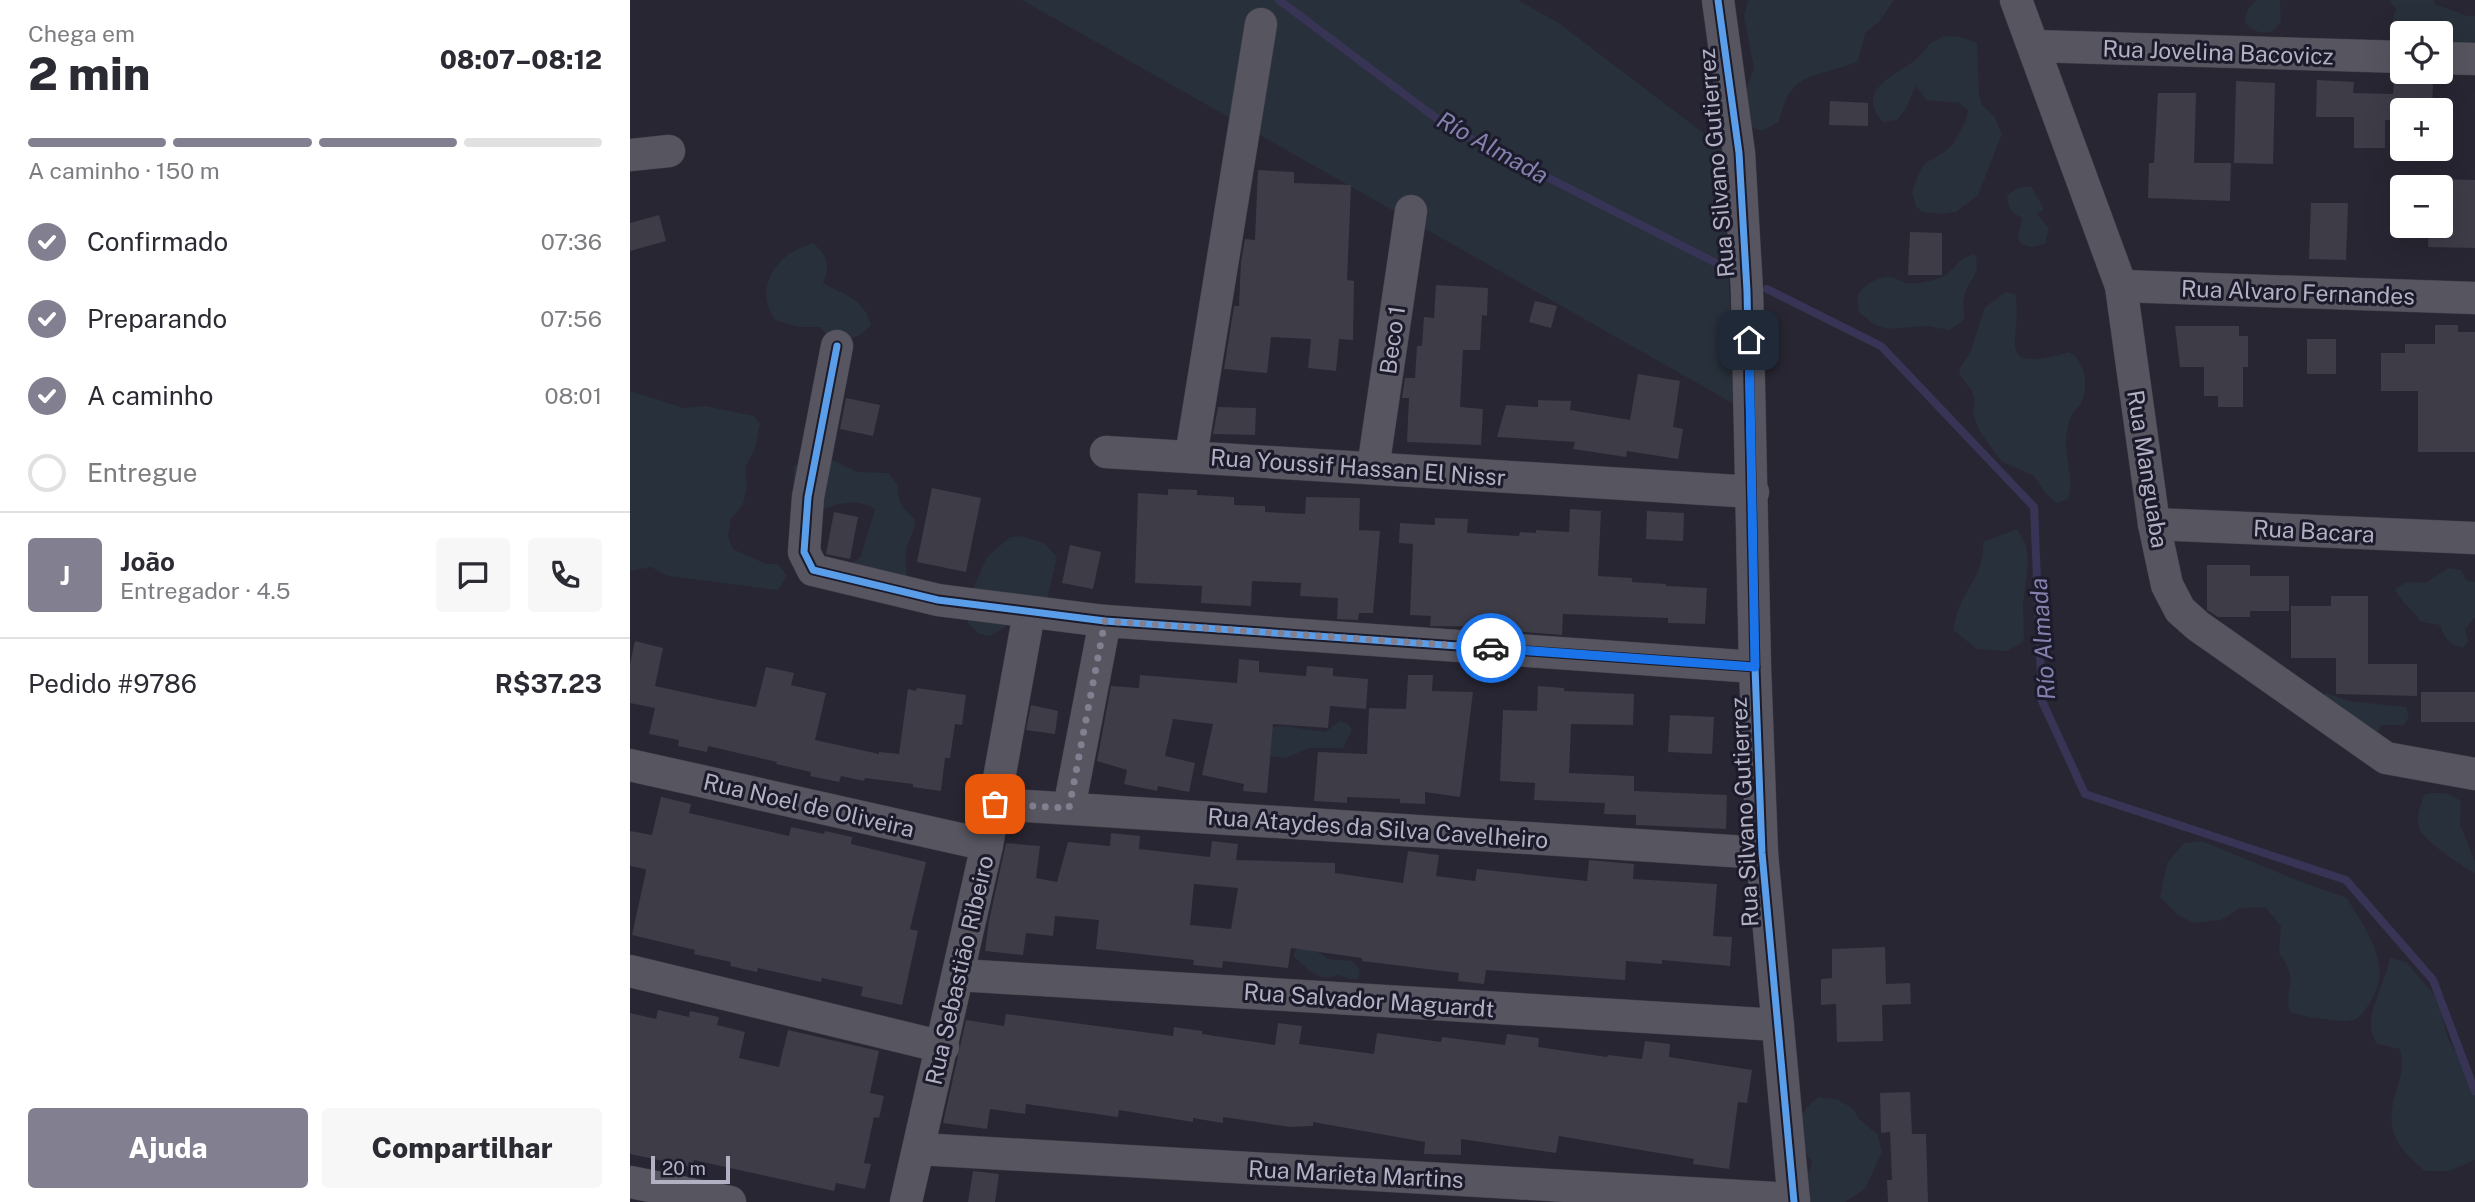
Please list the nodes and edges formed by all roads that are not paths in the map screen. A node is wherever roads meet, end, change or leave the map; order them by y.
1 (1718, 0) edge
2 (2016, 0) edge
3 (1261, 24) dead end
4 (2034, 46) junction
5 (2390, 57) edge
6 (2453, 58) edge
7 (2475, 59) edge
8 (669, 152) dead end
9 (630, 155) edge
10 (1411, 211) dead end
11 (2121, 286) junction
12 (2475, 298) edge
13 (836, 346) dead end
14 (1106, 452) dead end
15 (1191, 456) junction
16 (1373, 468) junction
17 (1753, 492) junction
18 (2154, 524) junction
19 (2475, 538) edge
20 (1029, 613) junction
21 (1105, 621) junction
22 (1755, 667) junction
23 (630, 765) edge
24 (2475, 774) edge
25 (995, 804) junction
26 (1069, 808) junction
27 (987, 845) junction
28 (1762, 853) junction
29 (630, 971) edge
30 (959, 975) junction
31 (1778, 1025) junction
32 (943, 1047) junction
33 (919, 1149) junction
34 (630, 1182) edge
35 (1794, 1200) edge
36 (730, 1202) edge
37 (906, 1202) edge

1 - 17 street, Rua Silvano Gutierrez
2 - 4 street, Rua Manguaba
3 - 15 street, Rua Youssif Hassan El Nissr
4 - 5 street, Rua Jovelina Bacovicz
4 - 11 street, Rua Manguaba
6 - 7 street
8 - 9 street
10 - 16 street, Beco 1
11 - 12 street, Rua Alvaro Fernandes
11 - 18 street, Rua Manguaba
13 - 20 street
14 - 15 street
15 - 16 street, Rua Youssif Hassan El Nissr
16 - 17 street, Rua Youssif Hassan El Nissr
17 - 22 street, Rua Silvano Gutierrez
18 - 19 street, Rua Bacara
18 - 24 street, Rua Manguaba
20 - 21 street
20 - 25 street, Rua Sebastião Ribeiro
21 - 22 street
21 - 26 street
22 - 28 street, Rua Silvano Gutierrez
23 - 27 street, Rua Noel de Oliveira
25 - 26 street, Rua Ataydes da Silva Cavelheiro
25 - 27 street, Rua Sebastião Ribeiro
26 - 28 street, Rua Ataydes da Silva Cavelheiro
27 - 30 street, Rua Sebastião Ribeiro
28 - 31 street, Rua Silvano Gutierrez
29 - 32 street
30 - 31 street, Rua Salvador Maguardt
30 - 32 street, Rua Sebastião Ribeiro
31 - 35 street, Rua Silvano Gutierrez
32 - 33 street, Rua Sebastião Ribeiro
33 - 35 street, Rua Marieta Martins
33 - 37 street, Rua Sebastião Ribeiro
34 - 36 street

